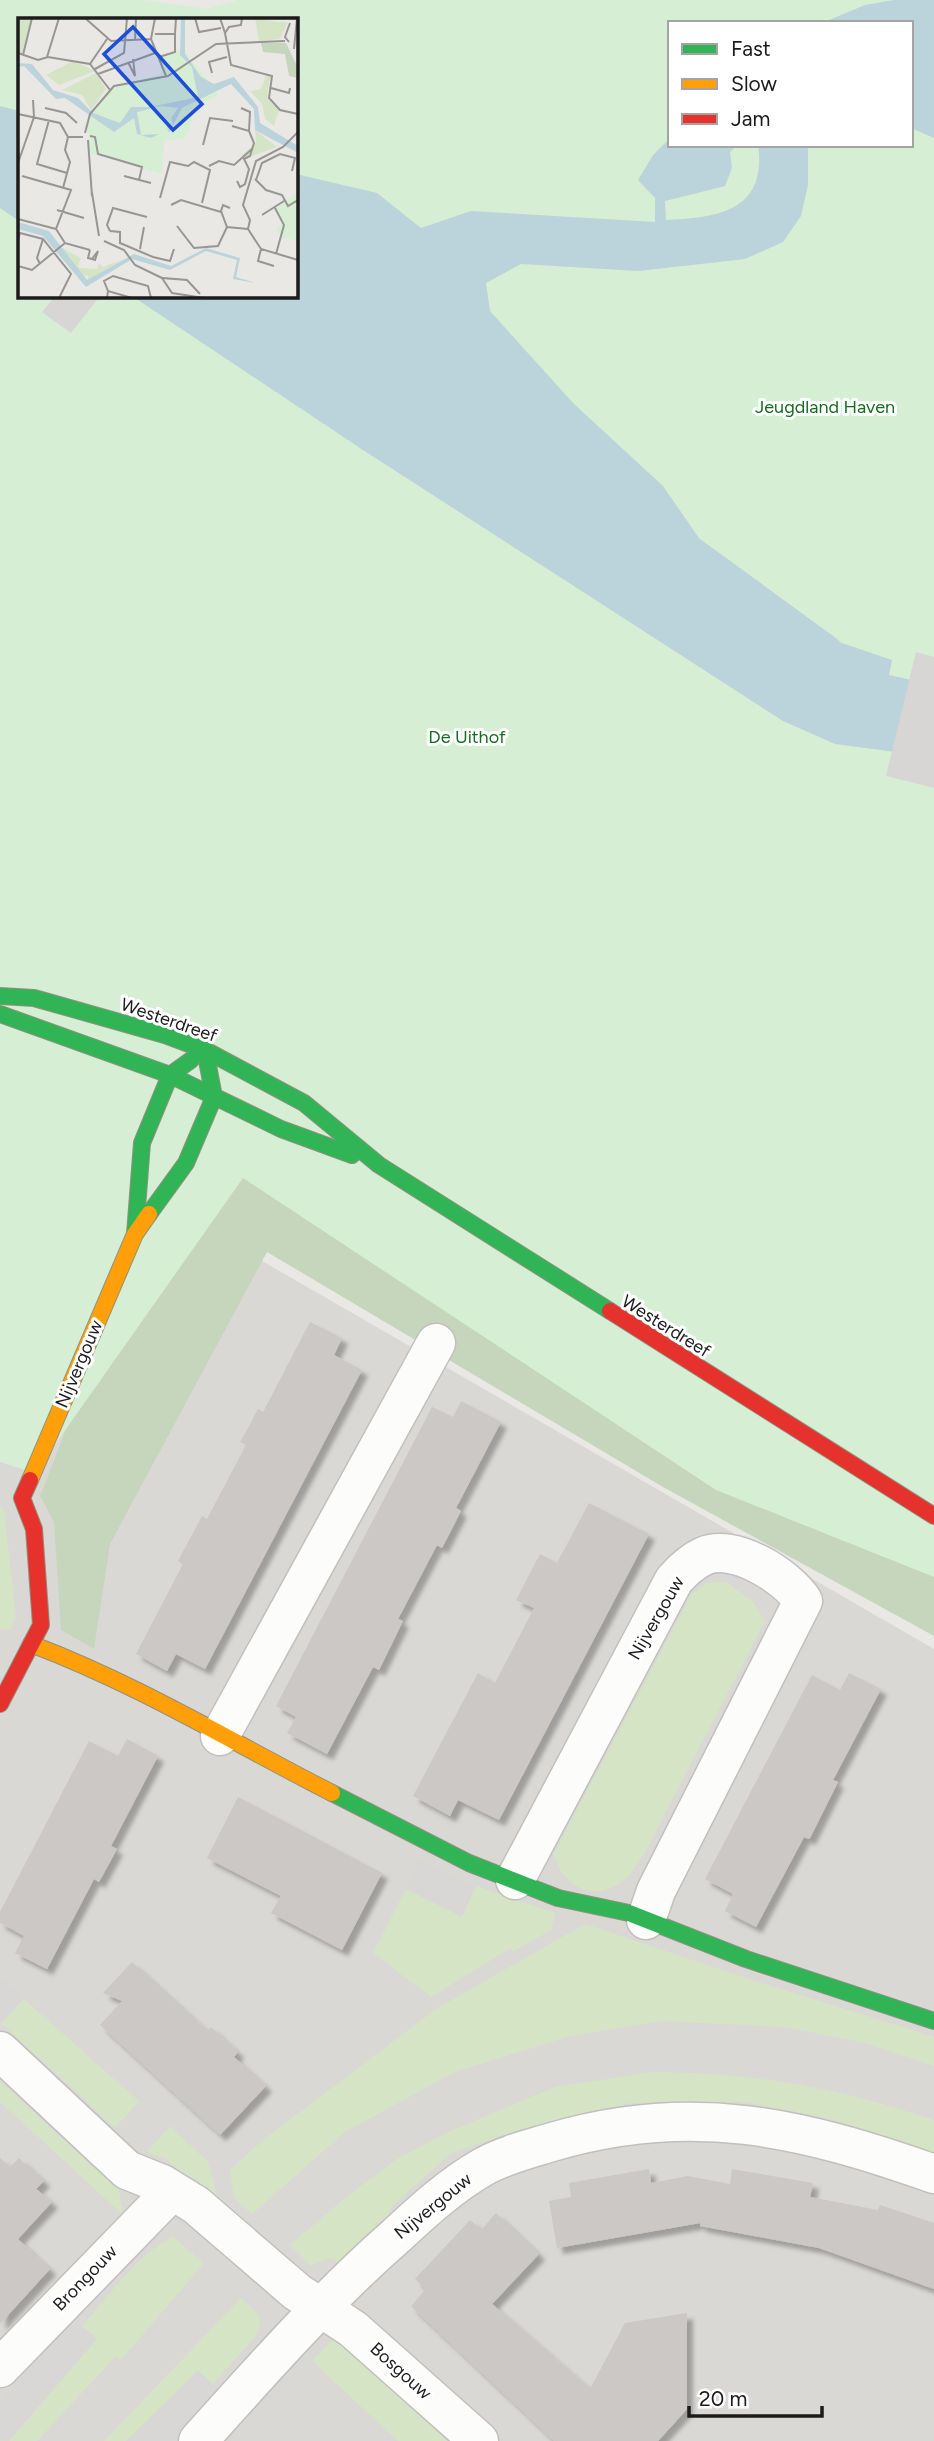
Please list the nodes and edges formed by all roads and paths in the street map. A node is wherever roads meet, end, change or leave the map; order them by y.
1 (0, 996) edge
2 (0, 1014) edge
3 (205, 1050) junction
4 (170, 1075) junction
5 (214, 1097) junction
6 (379, 1165) junction
7 (135, 1234) junction
8 (436, 1343) dead end
9 (12, 1490) edge
10 (934, 1516) edge
11 (31, 1643) junction
12 (0, 1704) edge
13 (220, 1736) junction
14 (515, 1880) junction
15 (646, 1920) junction
16 (934, 2021) edge
17 (0, 2051) edge
18 (934, 2174) edge
19 (172, 2190) junction
20 (319, 2306) junction
21 (0, 2368) edge
22 (198, 2441) edge
23 (479, 2441) edge

1 - 3 street, Westerdreef
2 - 4 street, Westerdreef
3 - 4 street
3 - 5 street
3 - 6 street, Westerdreef
4 - 5 street, Westerdreef
4 - 7 street, Nijvergouw
5 - 6 street, Westerdreef
5 - 7 street, Nijvergouw
6 - 10 street, Westerdreef
7 - 9 street, Nijvergouw
8 - 13 street
9 - 11 street, Nijvergouw
11 - 12 street, Nijvergouw
11 - 13 street
13 - 14 street
14 - 15 street
14 - 15 street, Nijvergouw
15 - 16 street
17 - 19 street
18 - 20 street, Nijvergouw
19 - 20 street, Bosgouw
19 - 21 street, Brongouw
20 - 22 street
20 - 23 street, Bosgouw

